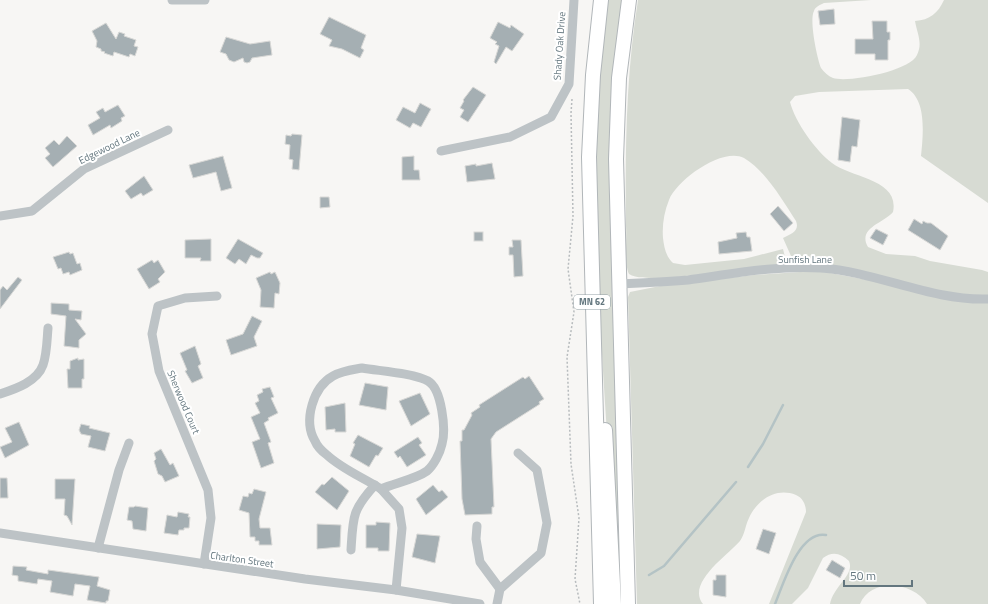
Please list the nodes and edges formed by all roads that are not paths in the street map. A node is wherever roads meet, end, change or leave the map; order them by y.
1 (172, 0) edge
2 (205, 0) edge
3 (574, 0) edge
4 (601, 0) edge
5 (629, 0) edge
6 (168, 130) dead end
7 (441, 151) dead end
8 (0, 216) edge
9 (618, 284) junction
10 (217, 296) dead end
11 (988, 299) edge
12 (593, 322) junction
13 (48, 328) dead end
14 (0, 394) edge
15 (129, 443) dead end
16 (518, 453) dead end
17 (378, 487) junction
18 (476, 526) dead end
19 (0, 533) edge
20 (98, 548) junction
21 (351, 550) dead end
22 (204, 564) junction
23 (500, 589) junction
24 (396, 590) junction
25 (480, 604) edge
26 (497, 604) edge
27 (601, 604) edge
28 (614, 604) edge
29 (628, 604) edge

1 - 2 street
3 - 7 street, Shady Oak Drive
4 - 12 highway, MN 62
5 - 9 highway, MN 62
6 - 8 street, Edgewood Lane
9 - 11 street, Sunfish Lane
9 - 29 highway, MN 62
10 - 22 street, Sherwood Court
12 - 27 highway, MN 62
12 - 28 highway
13 - 14 street
15 - 20 street
16 - 23 street
17 - 17 street
17 - 21 street
17 - 24 street
18 - 23 street
19 - 20 street, Charlton Street
20 - 22 street, Charlton Street
22 - 24 street, Charlton Street
23 - 26 street
24 - 25 street, Charlton Street

